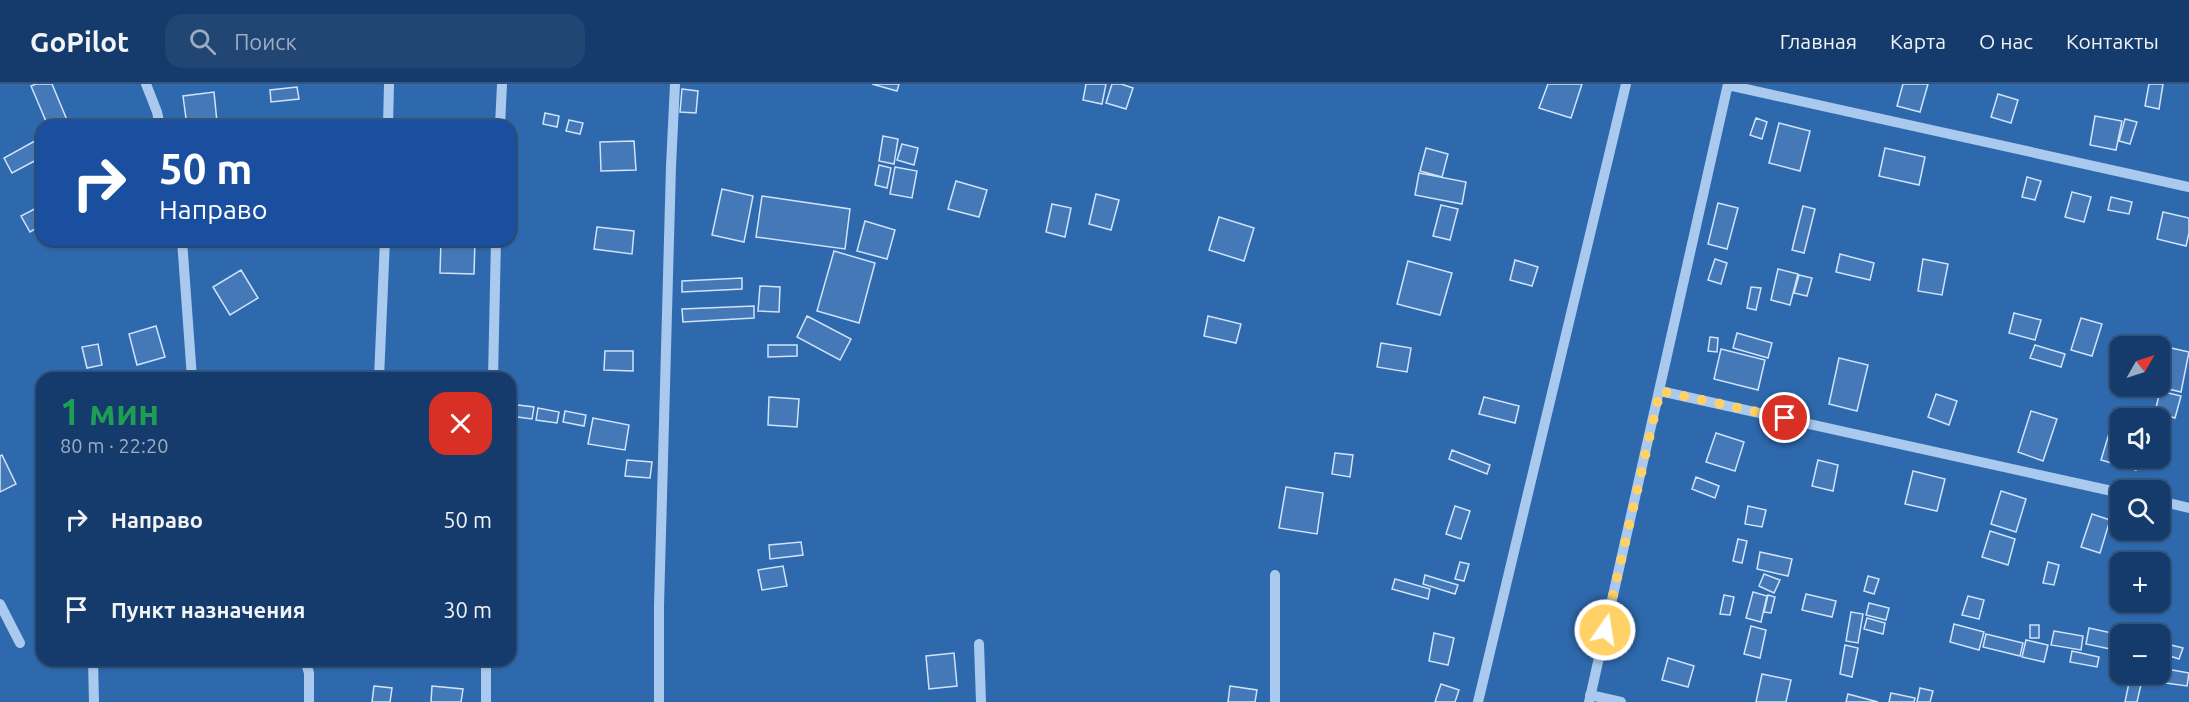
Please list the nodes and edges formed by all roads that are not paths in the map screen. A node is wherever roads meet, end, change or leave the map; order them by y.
1 (146, 84) edge
2 (390, 84) edge
3 (502, 84) edge
4 (675, 84) edge
5 (1626, 84) edge
6 (1728, 85) edge
7 (159, 120) edge
8 (388, 120) edge
9 (500, 120) edge
10 (2189, 187) edge
11 (182, 246) edge
12 (386, 246) edge
13 (496, 246) edge
14 (192, 372) edge
15 (379, 372) edge
16 (493, 372) edge
17 (1660, 391) junction
18 (2110, 491) edge
19 (2170, 503) edge
20 (2189, 508) edge
21 (1275, 575) dead end
22 (0, 604) edge
23 (20, 643) dead end
24 (979, 644) dead end
25 (93, 666) edge
26 (307, 666) edge
27 (486, 666) edge
28 (1590, 699) edge
29 (94, 702) edge
30 (309, 702) edge
31 (486, 702) edge
32 (658, 702) edge
33 (981, 702) edge
34 (1275, 702) edge
35 (1478, 702) edge
36 (1621, 702) edge

1 - 7 street
2 - 8 street
3 - 9 street
4 - 32 street
5 - 35 street
6 - 10 street
6 - 17 street
11 - 14 street
12 - 15 street
13 - 16 street
17 - 18 street
17 - 28 street
19 - 20 street
21 - 34 street
22 - 23 street
24 - 33 street
25 - 29 street
26 - 30 street
27 - 31 street
28 - 36 street

